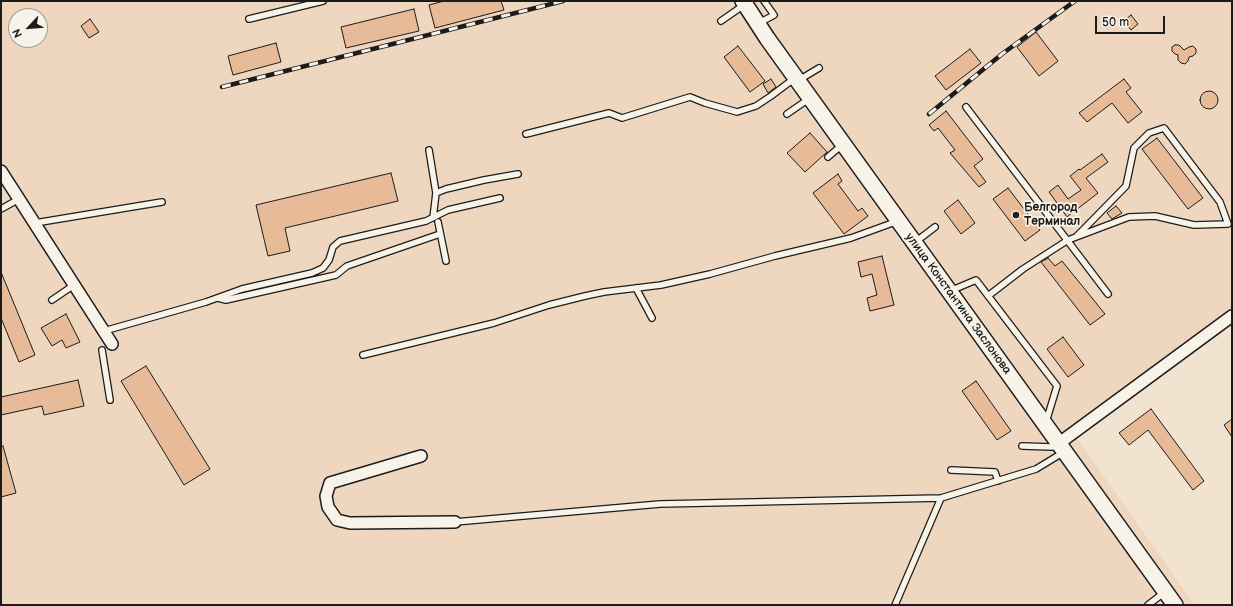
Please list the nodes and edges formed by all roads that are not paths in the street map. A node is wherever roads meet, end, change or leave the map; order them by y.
1 (323, 1) edge
2 (764, 1) edge
3 (744, 2) edge
4 (249, 19) dead end
5 (721, 21) dead end
6 (758, 24) junction
7 (819, 68) dead end
8 (797, 79) junction
9 (810, 98) junction
10 (966, 107) dead end
11 (787, 114) dead end
12 (526, 134) dead end
13 (843, 144) junction
14 (429, 150) dead end
15 (828, 157) dead end
16 (1, 171) edge
17 (518, 174) dead end
18 (436, 193) junction
19 (500, 198) dead end
20 (19, 199) junction
21 (162, 202) dead end
22 (1, 209) edge
23 (432, 218) junction
24 (898, 221) junction
25 (438, 222) dead end
26 (35, 223) junction
27 (935, 227) dead end
28 (440, 234) junction
29 (1077, 236) junction
30 (1068, 240) junction
31 (914, 243) junction
32 (446, 261) dead end
33 (74, 285) junction
34 (636, 288) junction
35 (949, 292) junction
36 (1108, 294) dead end
37 (988, 296) junction
38 (218, 298) junction
39 (52, 300) dead end
40 (1232, 316) edge
41 (652, 318) dead end
42 (104, 332) junction
43 (112, 344) dead end
44 (102, 350) dead end
45 (363, 355) dead end
46 (110, 400) dead end
47 (1045, 426) junction
48 (1022, 446) dead end
49 (1061, 448) junction
50 (421, 456) dead end
51 (951, 470) dead end
52 (998, 481) junction
53 (941, 498) junction
54 (455, 522) joint
55 (1166, 592) junction
56 (895, 605) edge
57 (1148, 605) edge
58 (1175, 605) edge

1 - 4 lane
2 - 6 lane
3 - 5 lane
3 - 6 street, улица Константина Заслонова
6 - 8 street, улица Константина Заслонова
7 - 8 lane
8 - 9 street, улица Константина Заслонова
8 - 12 lane
9 - 11 lane
9 - 13 street, улица Константина Заслонова
10 - 30 lane
13 - 15 lane
13 - 24 street, улица Константина Заслонова
14 - 18 lane
16 - 20 street
17 - 18 lane
18 - 23 lane
19 - 23 lane
20 - 22 lane
20 - 26 street
21 - 26 lane
23 - 38 lane
24 - 31 street, улица Константина Заслонова
24 - 34 lane
25 - 28 lane
26 - 33 street
27 - 31 lane
28 - 32 lane
28 - 38 lane
29 - 29 lane
29 - 30 lane
30 - 36 lane
30 - 37 lane
31 - 35 street, улица Константина Заслонова
33 - 39 lane
33 - 42 street
34 - 41 lane
34 - 45 lane
35 - 37 lane
35 - 47 street, улица Константина Заслонова
37 - 47 lane
38 - 42 lane
40 - 49 street
42 - 43 street
44 - 46 lane
47 - 49 street, улица Константина Заслонова
48 - 49 lane
49 - 52 lane
49 - 55 street, улица Константина Заслонова
50 - 54 street
51 - 52 lane
52 - 53 lane
53 - 54 lane
53 - 56 lane
55 - 57 lane
55 - 58 street, улица Константина Заслонова

